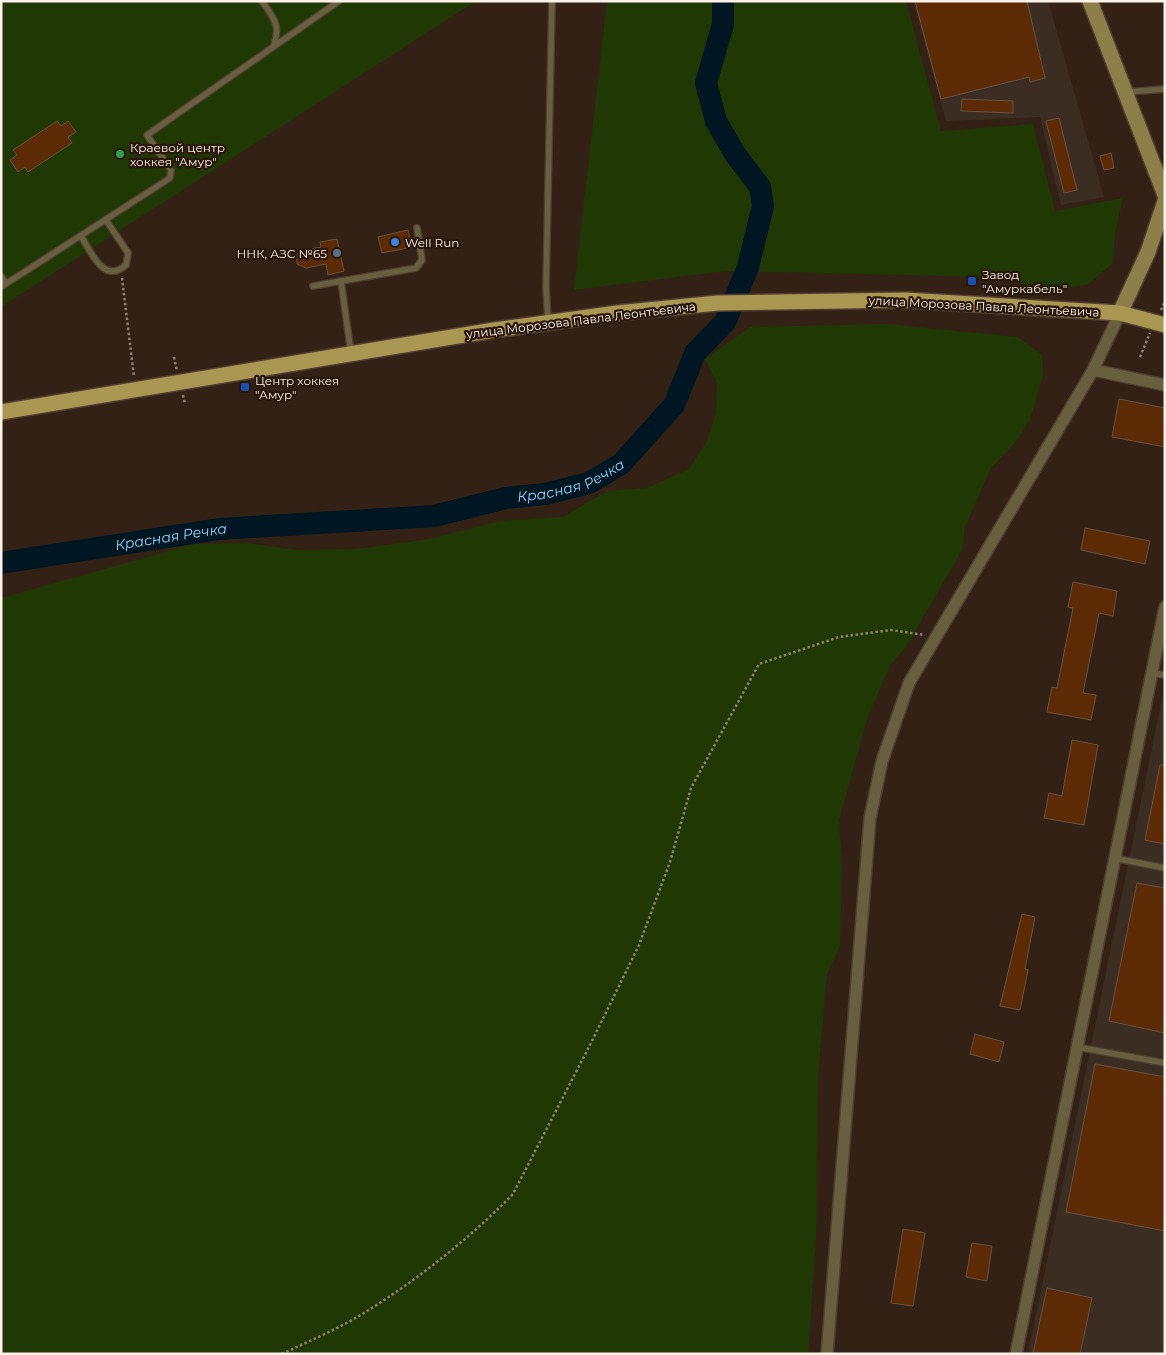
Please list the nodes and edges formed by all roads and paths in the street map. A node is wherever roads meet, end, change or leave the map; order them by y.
1 (262, 1) edge
2 (339, 1) edge
3 (552, 1) edge
4 (1090, 1) edge
5 (274, 45) junction
6 (1165, 89) edge
7 (1125, 92) junction
8 (1165, 195) edge
9 (1165, 201) edge
10 (106, 220) junction
11 (417, 228) dead end
12 (80, 236) junction
13 (122, 268) junction
14 (1, 276) edge
15 (340, 281) junction
16 (4, 285) edge
17 (313, 286) dead end
18 (1120, 313) junction
19 (548, 323) junction
20 (1165, 325) edge
21 (350, 353) junction
22 (1093, 370) junction
23 (1165, 385) edge
24 (136, 391) junction
25 (1, 412) edge
26 (1165, 607) edge
27 (937, 636) junction
28 (1151, 672) junction
29 (1165, 675) edge
30 (1114, 858) junction
31 (1165, 868) edge
32 (1077, 1047) junction
33 (1165, 1063) edge
34 (282, 1354) edge
35 (827, 1354) edge
36 (1016, 1354) edge

1 - 5 lane
2 - 5 lane
3 - 19 lane
4 - 7 street
5 - 10 lane
6 - 7 lane
7 - 8 street
9 - 18 street
10 - 12 lane
10 - 13 lane
11 - 15 lane
12 - 13 lane
12 - 16 lane
13 - 24 path
14 - 16 lane
15 - 17 lane
15 - 21 lane
18 - 19 main road, улица Морозова Павла Леонтьевича
18 - 20 main road, улица Морозова Павла Леонтьевича
18 - 22 street
19 - 21 main road, улица Морозова Павла Леонтьевича
21 - 24 main road, улица Морозова Павла Леонтьевича
22 - 23 street
22 - 27 street
24 - 25 main road, улица Морозова Павла Леонтьевича
26 - 28 street
27 - 34 path
27 - 35 street
28 - 29 lane
28 - 30 street
30 - 31 lane
30 - 32 street
32 - 33 lane
32 - 36 street

